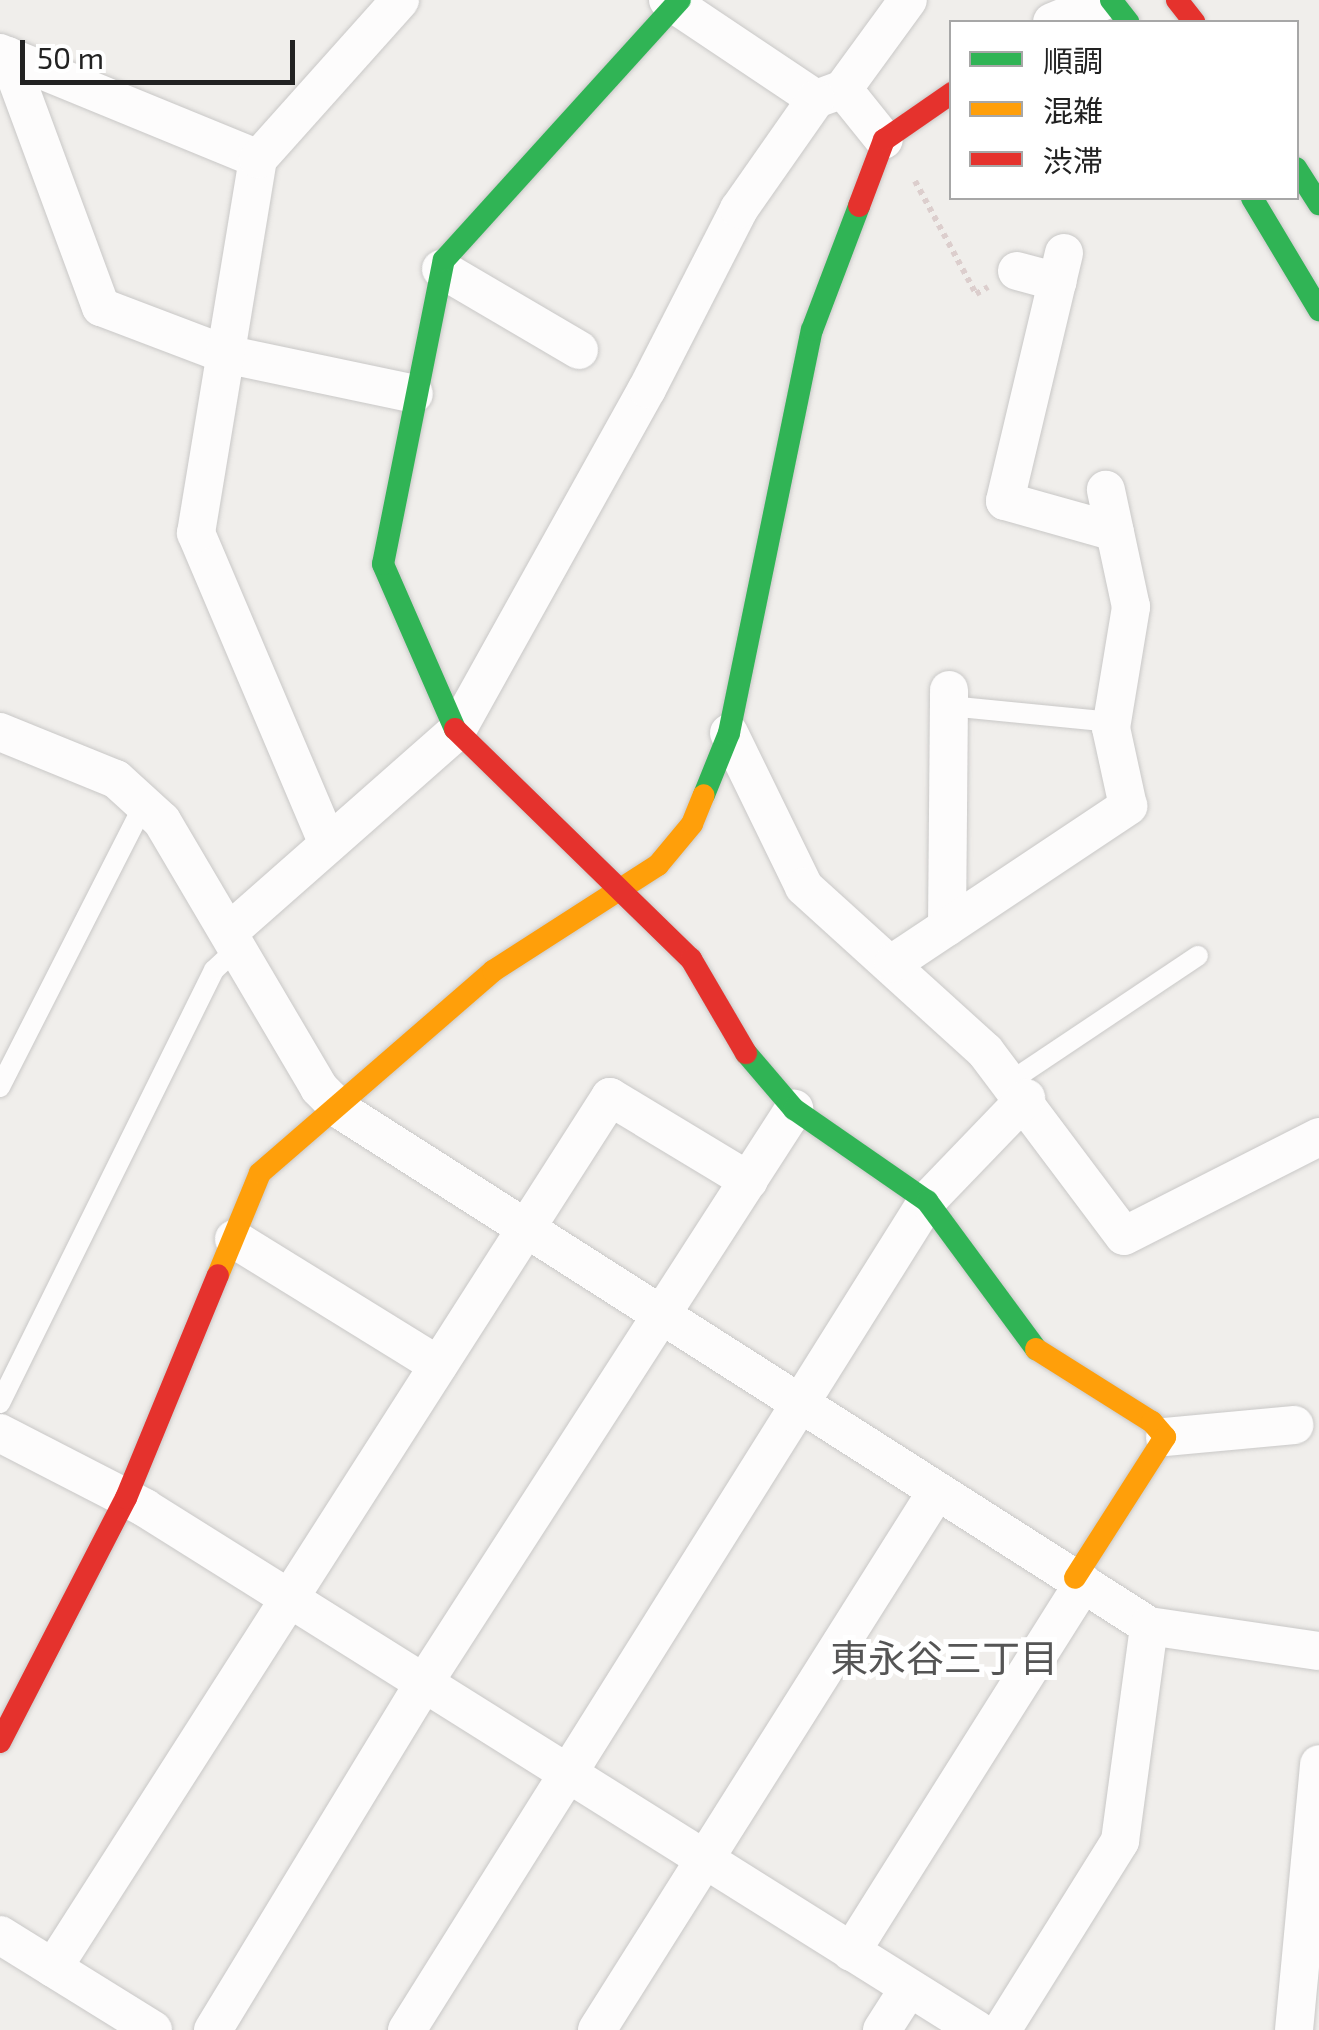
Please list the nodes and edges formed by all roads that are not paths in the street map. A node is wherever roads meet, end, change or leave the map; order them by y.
1 (908, 0) edge
2 (1108, 0) edge
3 (1177, 0) edge
4 (673, 2) edge
5 (386, 3) edge
6 (1057, 20) edge
7 (1126, 20) edge
8 (1192, 20) edge
9 (4, 55) edge
10 (829, 94) junction
11 (949, 94) edge
12 (884, 140) junction
13 (258, 160) junction
14 (1299, 173) edge
15 (1253, 200) edge
16 (1319, 204) edge
17 (441, 269) junction
18 (1018, 270) road end
19 (1319, 310) edge
20 (579, 350) dead end
21 (226, 354) junction
22 (414, 394) junction
23 (1106, 490) dead end
24 (1116, 532) junction
25 (949, 698) joint
26 (1112, 722) junction
27 (456, 732) junction
28 (729, 732) junction
29 (5, 744) edge
30 (144, 804) junction
31 (328, 844) junction
32 (623, 890) junction
33 (947, 927) junction
34 (234, 939) junction
35 (1198, 956) dead end
36 (893, 963) junction
37 (0, 1087) edge
38 (1018, 1090) junction
39 (336, 1106) junction
40 (794, 1109) junction
41 (1319, 1137) edge
42 (749, 1181) junction
43 (927, 1201) junction
44 (525, 1229) junction
45 (234, 1239) junction
46 (662, 1317) junction
47 (438, 1365) junction
48 (0, 1403) edge
49 (798, 1406) junction
50 (1294, 1425) dead end
51 (0, 1433) edge
52 (1165, 1437) junction
53 (937, 1492) junction
54 (126, 1498) junction
55 (1079, 1580) junction
56 (288, 1600) junction
57 (1149, 1626) junction
58 (1319, 1651) edge
59 (422, 1686) junction
60 (0, 1742) edge
61 (1319, 1764) edge
62 (566, 1776) junction
63 (704, 1861) junction
64 (0, 1935) edge
65 (850, 1952) junction
66 (53, 1968) junction
67 (909, 1988) junction
68 (131, 2024) edge
69 (213, 2030) edge
70 (407, 2030) edge
71 (597, 2030) edge
72 (882, 2030) edge
73 (977, 2030) edge
74 (1002, 2030) edge
75 (1294, 2030) edge

1 - 10 street
2 - 6 street
2 - 7 main road
3 - 8 main road
4 - 10 street
4 - 17 main road
5 - 13 street
9 - 13 street
9 - 21 street
10 - 12 street
10 - 27 street
11 - 12 main road
12 - 28 main road
13 - 21 street
14 - 16 main road
15 - 19 main road
17 - 20 street
17 - 22 main road
18 - 24 street
21 - 22 street
21 - 31 street
22 - 27 main road
23 - 24 street
24 - 26 street
25 - 26 lane
25 - 33 street
26 - 33 street
27 - 31 street
27 - 32 main road
28 - 32 main road
28 - 36 street
29 - 30 street
30 - 34 street
30 - 37 lane
31 - 34 street
32 - 39 main road
32 - 40 main road
33 - 36 street
34 - 39 street
34 - 48 lane
35 - 38 lane
36 - 38 street
38 - 41 street
38 - 43 street
39 - 44 street
39 - 45 main road
40 - 42 street
40 - 43 main road
42 - 44 street
42 - 46 street
43 - 49 street
43 - 52 main road
44 - 46 street
44 - 47 street
45 - 47 street
45 - 54 main road
46 - 49 street
46 - 59 street
47 - 56 street
49 - 53 street
49 - 62 street
50 - 52 street
51 - 54 street
52 - 55 main road
53 - 55 street
53 - 63 street
54 - 56 street
54 - 60 main road
55 - 57 street
55 - 65 street
56 - 59 street
56 - 66 street
57 - 58 street
57 - 74 street
59 - 62 street
59 - 69 street
61 - 75 street
62 - 63 street
62 - 70 street
63 - 65 street
63 - 71 street
64 - 66 street
65 - 67 street
66 - 68 street
67 - 72 street
67 - 73 street

